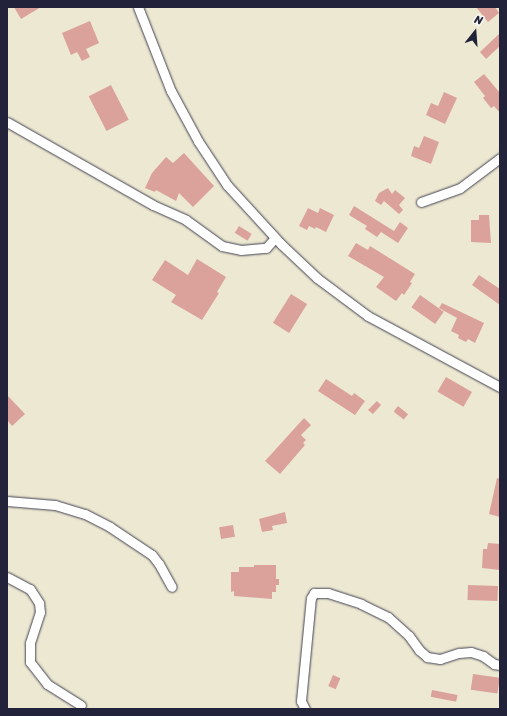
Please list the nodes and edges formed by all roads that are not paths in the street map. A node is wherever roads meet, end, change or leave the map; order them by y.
1 (138, 7) edge
2 (7, 122) edge
3 (500, 158) edge
4 (421, 202) dead end
5 (275, 238) junction
6 (500, 387) edge
7 (7, 501) edge
8 (7, 577) edge
9 (172, 587) dead end
10 (500, 664) edge
11 (81, 705) dead end
12 (305, 709) edge

1 - 5 street
2 - 5 street
3 - 4 street
5 - 6 street
7 - 9 street
8 - 11 street
10 - 12 street

